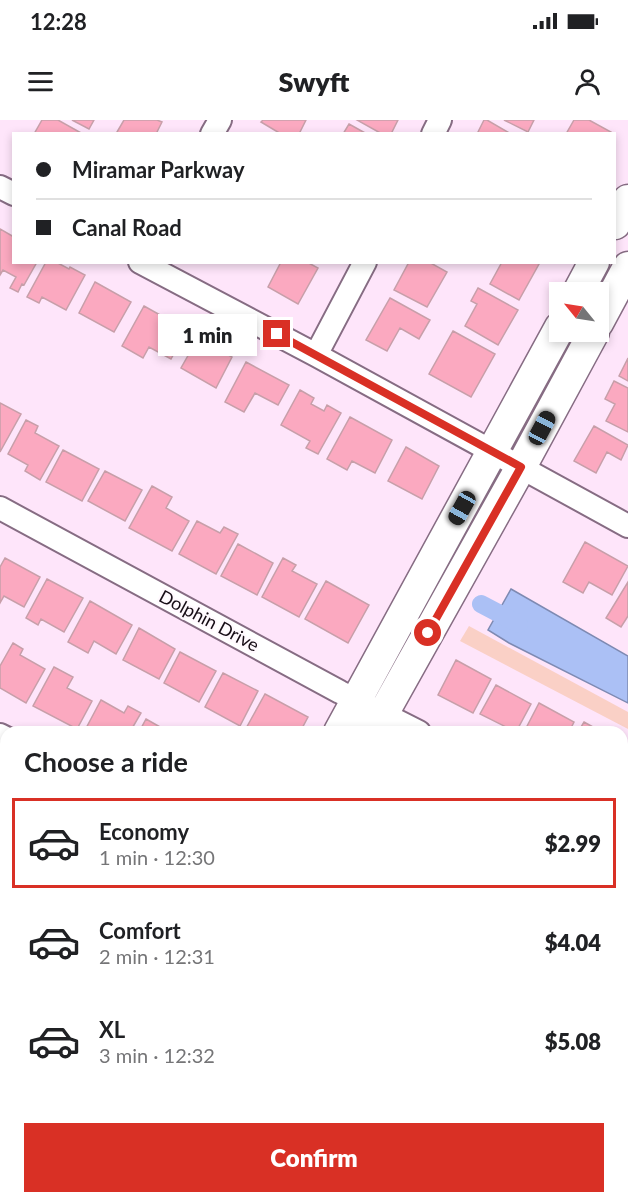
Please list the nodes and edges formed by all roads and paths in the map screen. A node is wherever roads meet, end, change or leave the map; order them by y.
1 (628, 200) edge
2 (616, 222) edge
3 (143, 264) edge
4 (364, 264) edge
5 (593, 264) edge
6 (628, 267) edge
7 (583, 282) edge
8 (609, 302) edge
9 (552, 342) edge
10 (589, 342) edge
11 (316, 355) junction
12 (493, 452) junction
13 (521, 467) junction
14 (0, 508) edge
15 (628, 526) edge
16 (371, 715) edge
17 (350, 726) edge
18 (402, 726) edge

1 - 2 main road
3 - 11 street
4 - 11 street
5 - 7 main road
6 - 8 main road
9 - 12 main road
10 - 13 main road
11 - 12 street
12 - 13 street
12 - 16 main road
13 - 15 street
13 - 16 main road
14 - 16 street, Dolphin Drive
16 - 17 main road
16 - 18 street, Dolphin Drive

